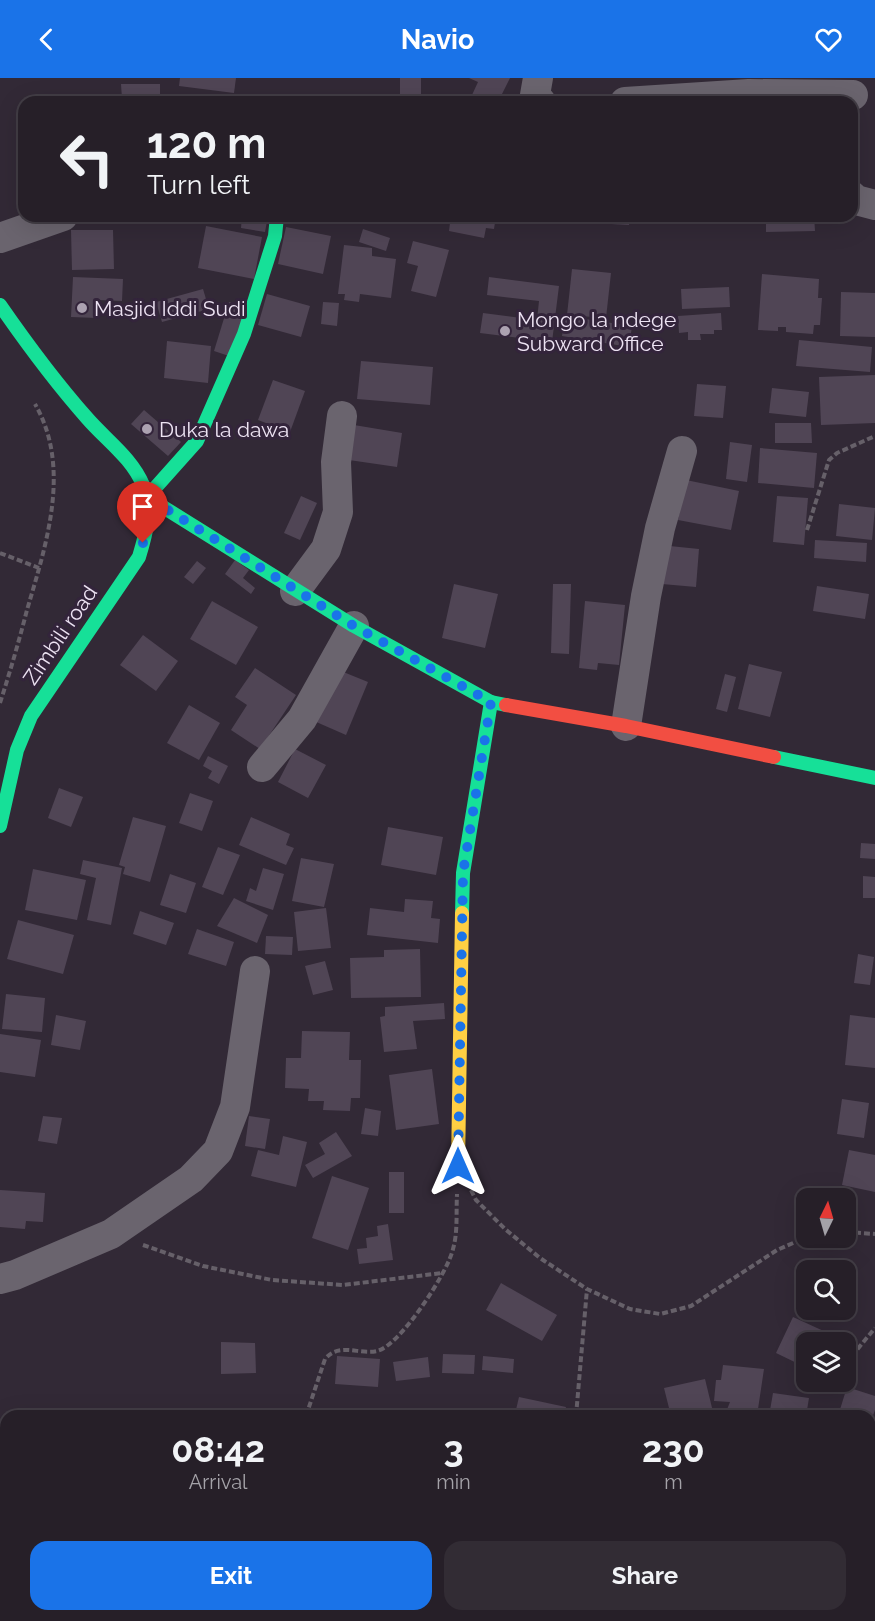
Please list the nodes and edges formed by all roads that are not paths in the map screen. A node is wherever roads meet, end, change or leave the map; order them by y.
1 (538, 78) edge
2 (853, 93) edge
3 (536, 96) edge
4 (718, 96) edge
5 (858, 201) edge
6 (875, 205) edge
7 (46, 222) edge
8 (276, 222) edge
9 (0, 238) edge
10 (0, 305) edge
11 (342, 416) dead end
12 (682, 451) dead end
13 (147, 497) junction
14 (295, 591) junction
15 (354, 626) junction
16 (491, 702) junction
17 (626, 726) junction
18 (262, 767) dead end
19 (875, 778) edge
20 (0, 826) edge
21 (255, 971) dead end
22 (458, 1166) road end
23 (0, 1279) edge

1 - 3 street
2 - 4 street
5 - 6 street
7 - 9 street
8 - 13 street
10 - 13 street, Zimbili road
11 - 14 street
12 - 17 street
13 - 14 street
13 - 20 street, Zimbili road
14 - 15 street
15 - 16 street
15 - 18 street
16 - 17 street
16 - 22 street
17 - 19 street
21 - 23 street

